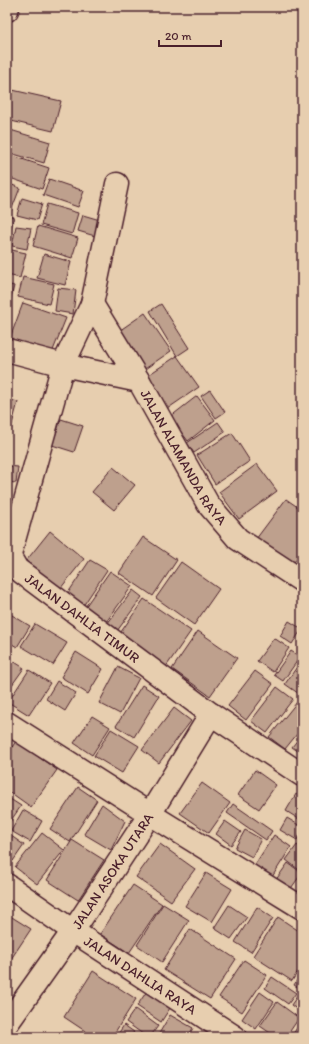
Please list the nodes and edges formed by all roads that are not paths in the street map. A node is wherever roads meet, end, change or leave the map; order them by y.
1 (8, 7) edge
2 (7, 10) edge
3 (117, 184) dead end
4 (92, 304) junction
5 (7, 350) edge
6 (63, 365) junction
7 (139, 381) junction
8 (302, 581) edge
9 (211, 714) junction
10 (7, 723) edge
11 (302, 775) edge
12 (150, 814) junction
13 (7, 885) edge
14 (302, 908) edge
15 (72, 931) junction
16 (7, 1024) edge
17 (235, 1037) edge

1 - 2 street
3 - 4 street, JALAN DAHLIA TIMUR
4 - 6 street, JALAN DAHLIA TIMUR
4 - 7 street
5 - 6 street, JALAN ALAMANDA RAYA
6 - 7 street, JALAN ALAMANDA RAYA
6 - 9 street, JALAN DAHLIA TIMUR
7 - 8 street, JALAN ALAMANDA RAYA
9 - 11 street, JALAN DAHLIA TIMUR
9 - 12 street, JALAN ASOKA UTARA
10 - 12 street
12 - 14 street
12 - 15 street, JALAN ASOKA UTARA
13 - 15 street, JALAN DAHLIA RAYA
15 - 16 street, JALAN ASOKA UTARA
15 - 17 street, JALAN DAHLIA RAYA

